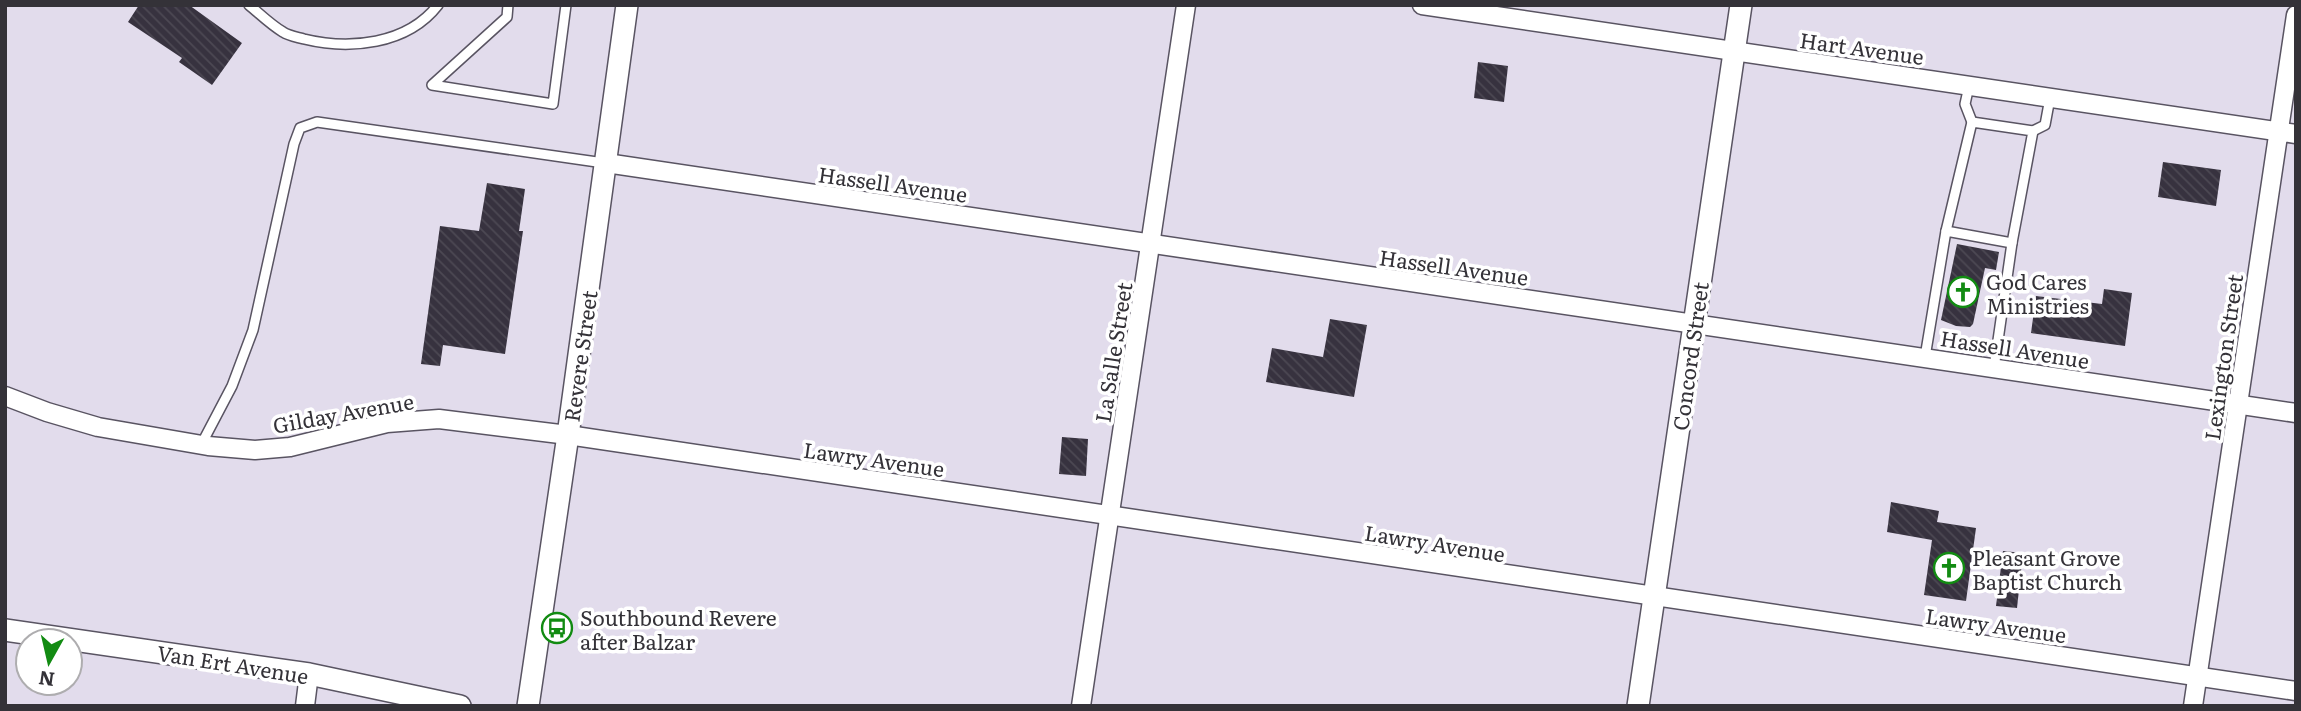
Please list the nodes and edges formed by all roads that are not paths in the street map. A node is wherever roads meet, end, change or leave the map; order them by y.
1 (249, 5) edge
2 (438, 5) edge
3 (508, 5) edge
4 (566, 5) edge
5 (628, 5) edge
6 (1186, 5) edge
7 (1422, 5) edge
8 (1741, 5) edge
9 (2296, 15) edge
10 (1735, 52) junction
11 (1969, 86) junction
12 (2050, 98) junction
13 (1972, 122) junction
14 (2033, 131) junction
15 (2287, 133) edge
16 (606, 163) junction
17 (1945, 231) junction
18 (2012, 243) junction
19 (1151, 244) junction
20 (1694, 324) junction
21 (1924, 357) junction
22 (1994, 368) junction
23 (5, 396) edge
24 (2238, 404) junction
25 (2296, 413) edge
26 (568, 435) junction
27 (201, 445) junction
28 (1110, 516) junction
29 (1654, 597) junction
30 (5, 629) edge
31 (309, 674) junction
32 (2197, 677) junction
33 (2296, 691) edge
34 (305, 706) edge
35 (460, 706) edge
36 (528, 706) edge
37 (1081, 706) edge
38 (1637, 706) edge
39 (2193, 706) edge

1 - 2 lane
3 - 4 lane
5 - 16 street, Revere Street
6 - 19 street, La Salle Street
7 - 10 street, Hart Avenue
8 - 10 street, Concord Street
9 - 15 street, Lexington Street
10 - 11 street, Hart Avenue
10 - 20 street, Concord Street
11 - 12 street, Hart Avenue
11 - 13 lane
12 - 14 lane
12 - 15 street, Hart Avenue
13 - 14 lane
13 - 17 lane
14 - 18 lane
15 - 24 street, Lexington Street
16 - 19 street, Hassell Avenue
16 - 26 street, Revere Street
16 - 27 lane
17 - 18 lane
17 - 21 lane
18 - 22 lane
19 - 20 street, Hassell Avenue
19 - 28 street, La Salle Street
20 - 21 street, Hassell Avenue
20 - 29 street, Concord Street
21 - 22 street, Hassell Avenue
22 - 24 street, Hassell Avenue
23 - 27 street, Gilday Avenue
24 - 25 street, Hassell Avenue
24 - 32 street, Lexington Street
26 - 27 street, Gilday Avenue
26 - 28 street, Lawry Avenue
26 - 36 street, Revere Street
28 - 29 street, Lawry Avenue
28 - 37 street, La Salle Street
29 - 32 street, Lawry Avenue
29 - 38 street, Concord Street
30 - 31 street, Van Ert Avenue
31 - 34 street
31 - 35 street, Van Ert Avenue
32 - 33 street, Lawry Avenue
32 - 39 street, Lexington Street

